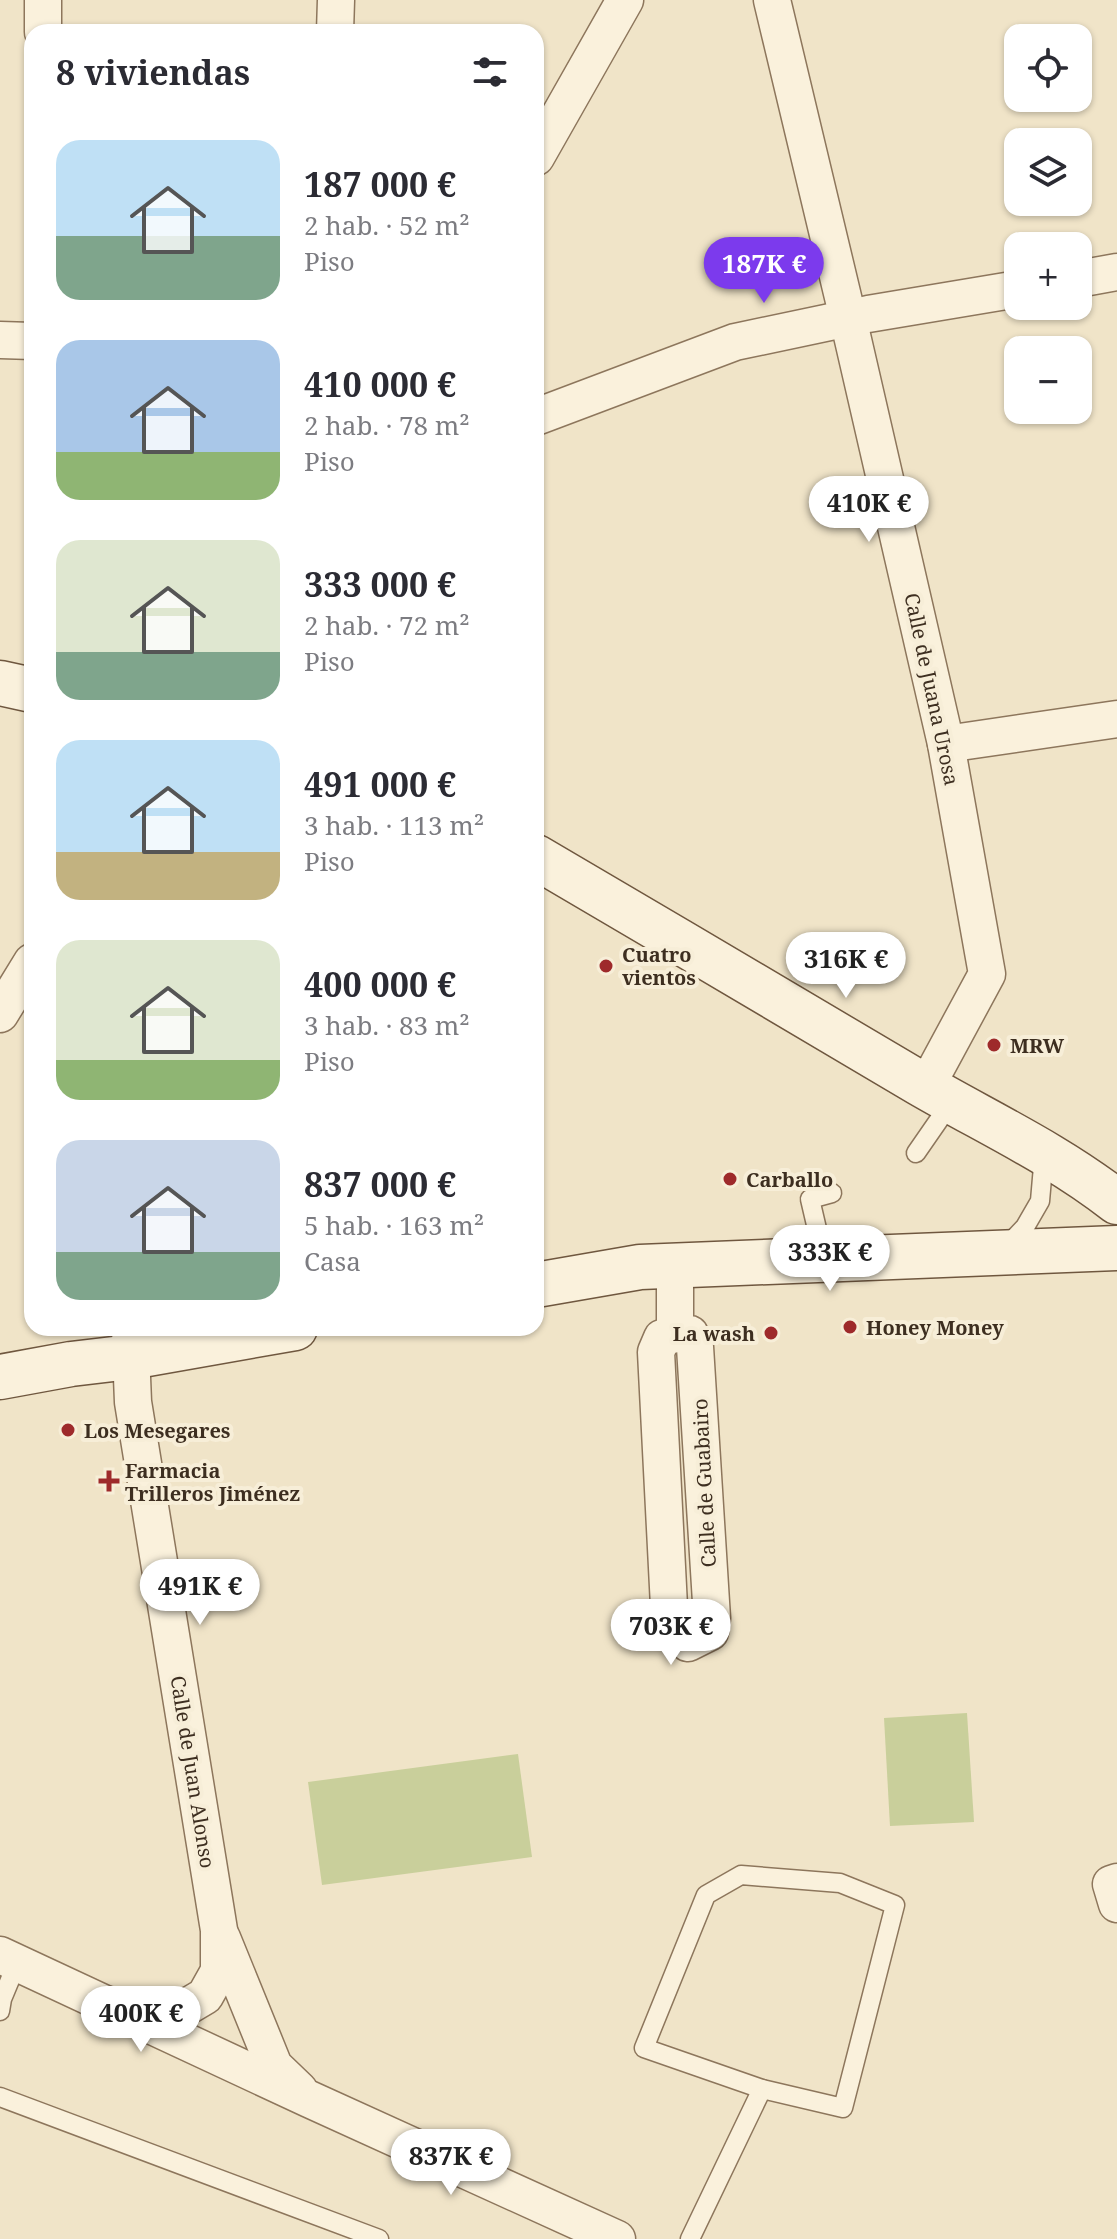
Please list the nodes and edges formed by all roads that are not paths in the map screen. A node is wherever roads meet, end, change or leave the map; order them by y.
1 (43, 0) edge
2 (336, 0) edge
3 (625, 0) edge
4 (772, 0) edge
5 (43, 24) edge
6 (335, 24) edge
7 (544, 143) edge
8 (1117, 272) edge
9 (1092, 276) edge
10 (1004, 291) edge
11 (848, 318) junction
12 (0, 340) edge
13 (24, 341) edge
14 (544, 414) edge
15 (0, 683) edge
16 (24, 688) edge
17 (1117, 719) edge
18 (946, 744) junction
19 (544, 862) edge
20 (18, 977) edge
21 (0, 1014) edge
22 (939, 1094) junction
23 (1044, 1152) junction
24 (916, 1153) dead end
25 (832, 1193) dead end
26 (1117, 1202) edge
27 (1117, 1248) edge
28 (1000, 1254) junction
29 (824, 1259) junction
30 (675, 1265) junction
31 (544, 1284) edge
32 (675, 1334) junction
33 (207, 1336) edge
34 (130, 1343) edge
35 (0, 1377) edge
36 (1117, 1882) edge
37 (1117, 1904) edge
38 (219, 1930) junction
39 (9, 1959) edge
40 (107, 2005) junction
41 (0, 2011) edge
42 (762, 2089) junction
43 (0, 2097) edge
44 (309, 2099) junction
45 (605, 2237) edge
46 (379, 2239) edge
47 (690, 2239) edge

1 - 5 street
2 - 6 street
3 - 7 street
4 - 11 street, Calle de Juana Urosa
8 - 9 street
10 - 11 street
11 - 14 street
11 - 18 street, Calle de Juana Urosa
12 - 13 street
15 - 16 street
17 - 18 street
18 - 22 street, Calle de Juana Urosa
19 - 22 street
20 - 21 street
22 - 23 street
22 - 24 lane
23 - 26 street
23 - 28 lane
25 - 29 lane
27 - 28 street
28 - 29 street
29 - 30 street
30 - 31 street
30 - 32 street
32 - 32 street, Calle de Guabairo
33 - 34 street
34 - 35 street
34 - 38 street, Calle de Juan Alonso
36 - 37 street
38 - 40 street, Calle de Juan Alonso
38 - 44 street, Calle de Juan Alonso
39 - 40 street
39 - 41 lane
40 - 44 street
42 - 42 lane
42 - 47 lane
43 - 46 lane
44 - 45 street

